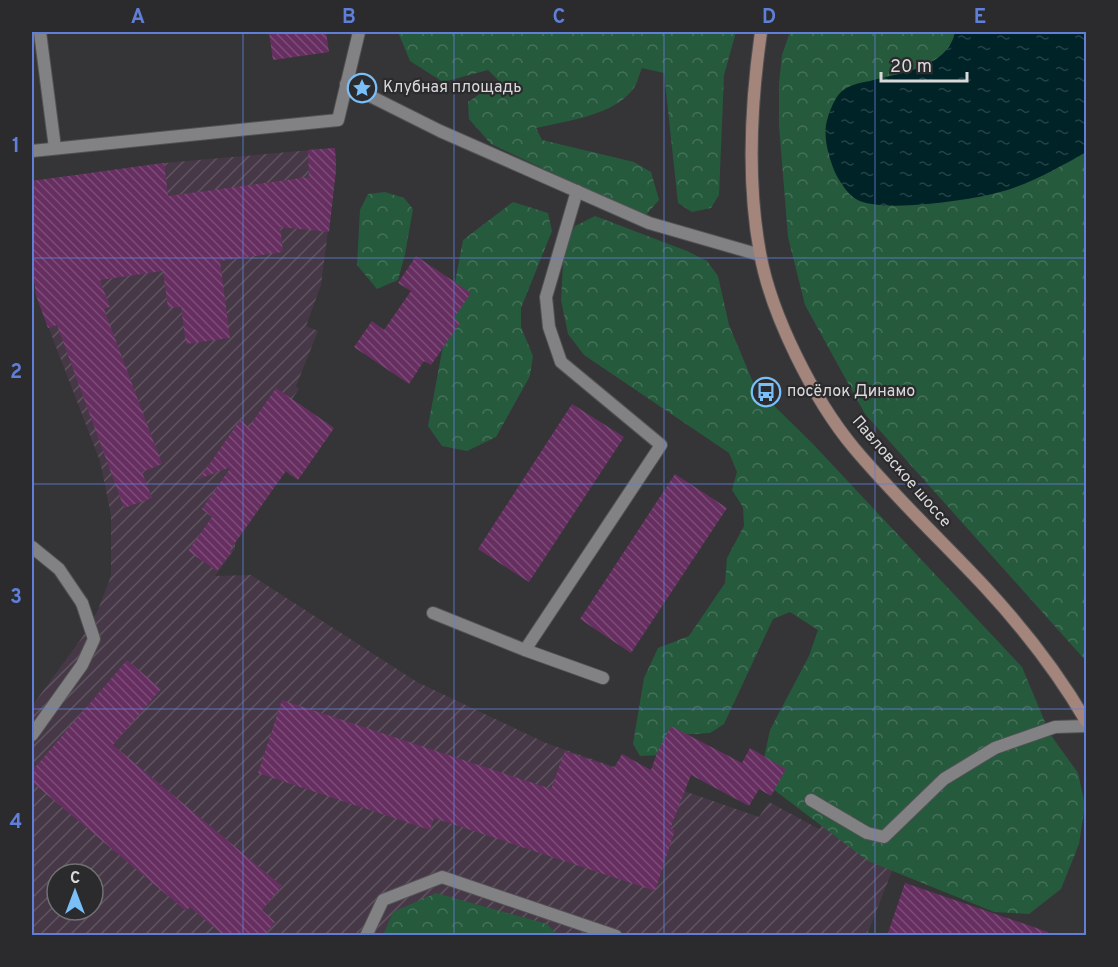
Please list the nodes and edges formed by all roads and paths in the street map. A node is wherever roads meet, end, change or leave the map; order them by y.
1 (40, 32) edge
2 (359, 32) edge
3 (761, 32) edge
4 (346, 84) junction
5 (55, 148) junction
6 (32, 151) edge
7 (577, 191) junction
8 (760, 255) junction
9 (32, 547) edge
10 (433, 613) dead end
11 (525, 650) junction
12 (603, 678) dead end
13 (1086, 723) edge
14 (32, 735) edge
15 (811, 800) dead end
16 (611, 934) edge
17 (366, 936) edge

1 - 5 street
2 - 4 street
3 - 8 main road, Павловское шоссе
4 - 5 street
4 - 7 street
5 - 6 street
7 - 8 street
7 - 11 street
8 - 13 main road, Павловское шоссе
9 - 14 street
10 - 11 street
11 - 12 street
13 - 15 street
16 - 17 street

